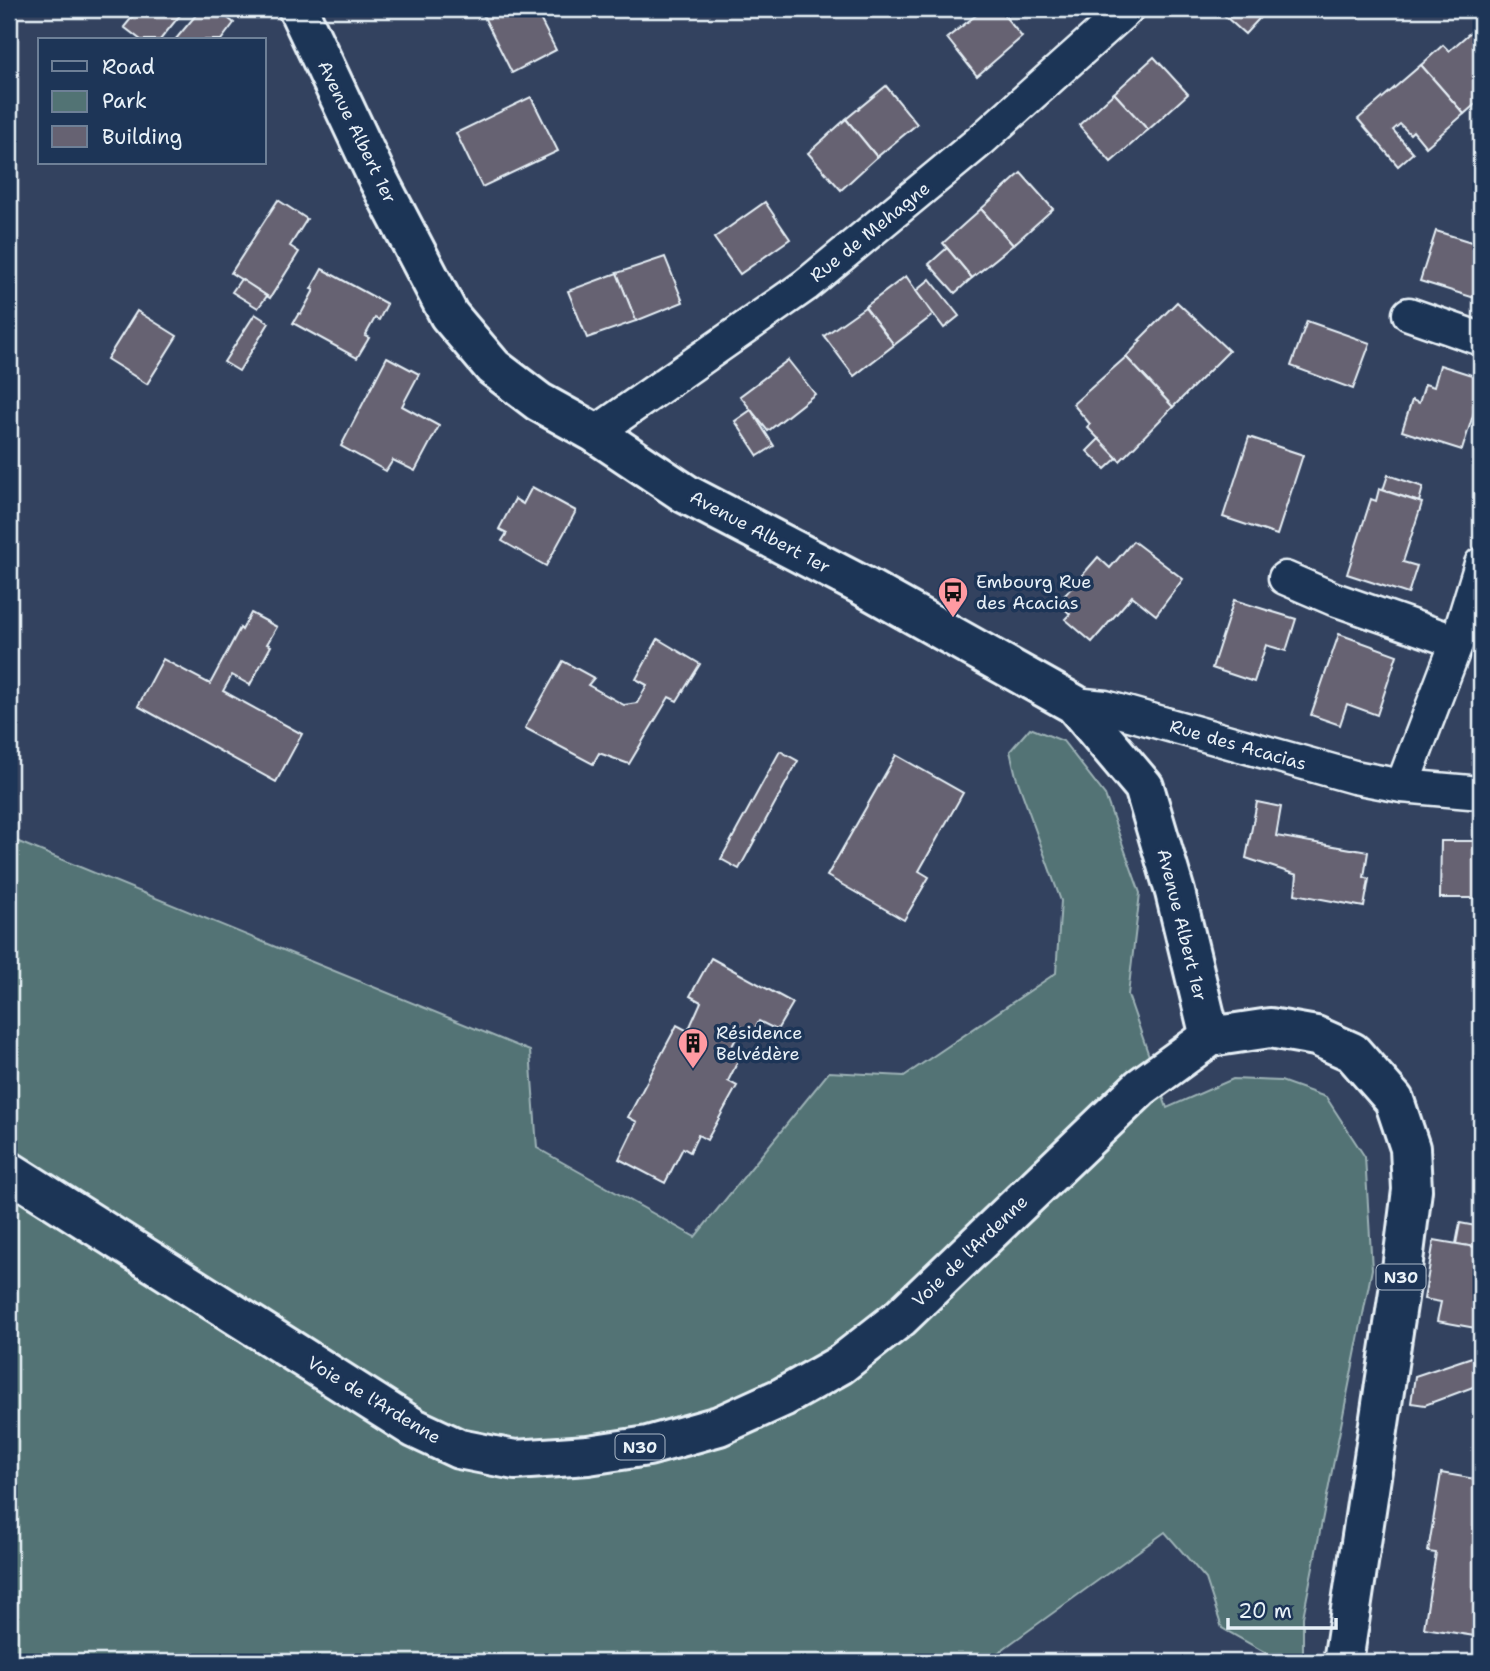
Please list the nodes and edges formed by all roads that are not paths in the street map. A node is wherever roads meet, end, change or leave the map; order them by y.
1 (298, 9) edge
2 (1128, 9) edge
3 (1409, 313) dead end
4 (1481, 339) edge
5 (595, 433) junction
6 (1481, 564) edge
7 (1285, 578) dead end
8 (1475, 605) edge
9 (1457, 642) junction
10 (1074, 704) junction
11 (1402, 786) junction
12 (1481, 793) edge
13 (1210, 1037) junction
14 (9, 1171) edge
15 (1343, 1662) edge

1 - 5 main road, Avenue Albert 1er
2 - 5 street, Rue de Mehagne
3 - 4 street
5 - 10 main road, Avenue Albert 1er
6 - 8 street
7 - 9 street
8 - 9 street
9 - 11 street
10 - 11 street, Rue des Acacias
10 - 13 main road, Avenue Albert 1er
11 - 12 street, Rue des Acacias
13 - 14 main road, Voie de l'Ardenne / N30
13 - 15 main road, Voie de l'Ardenne / N30

